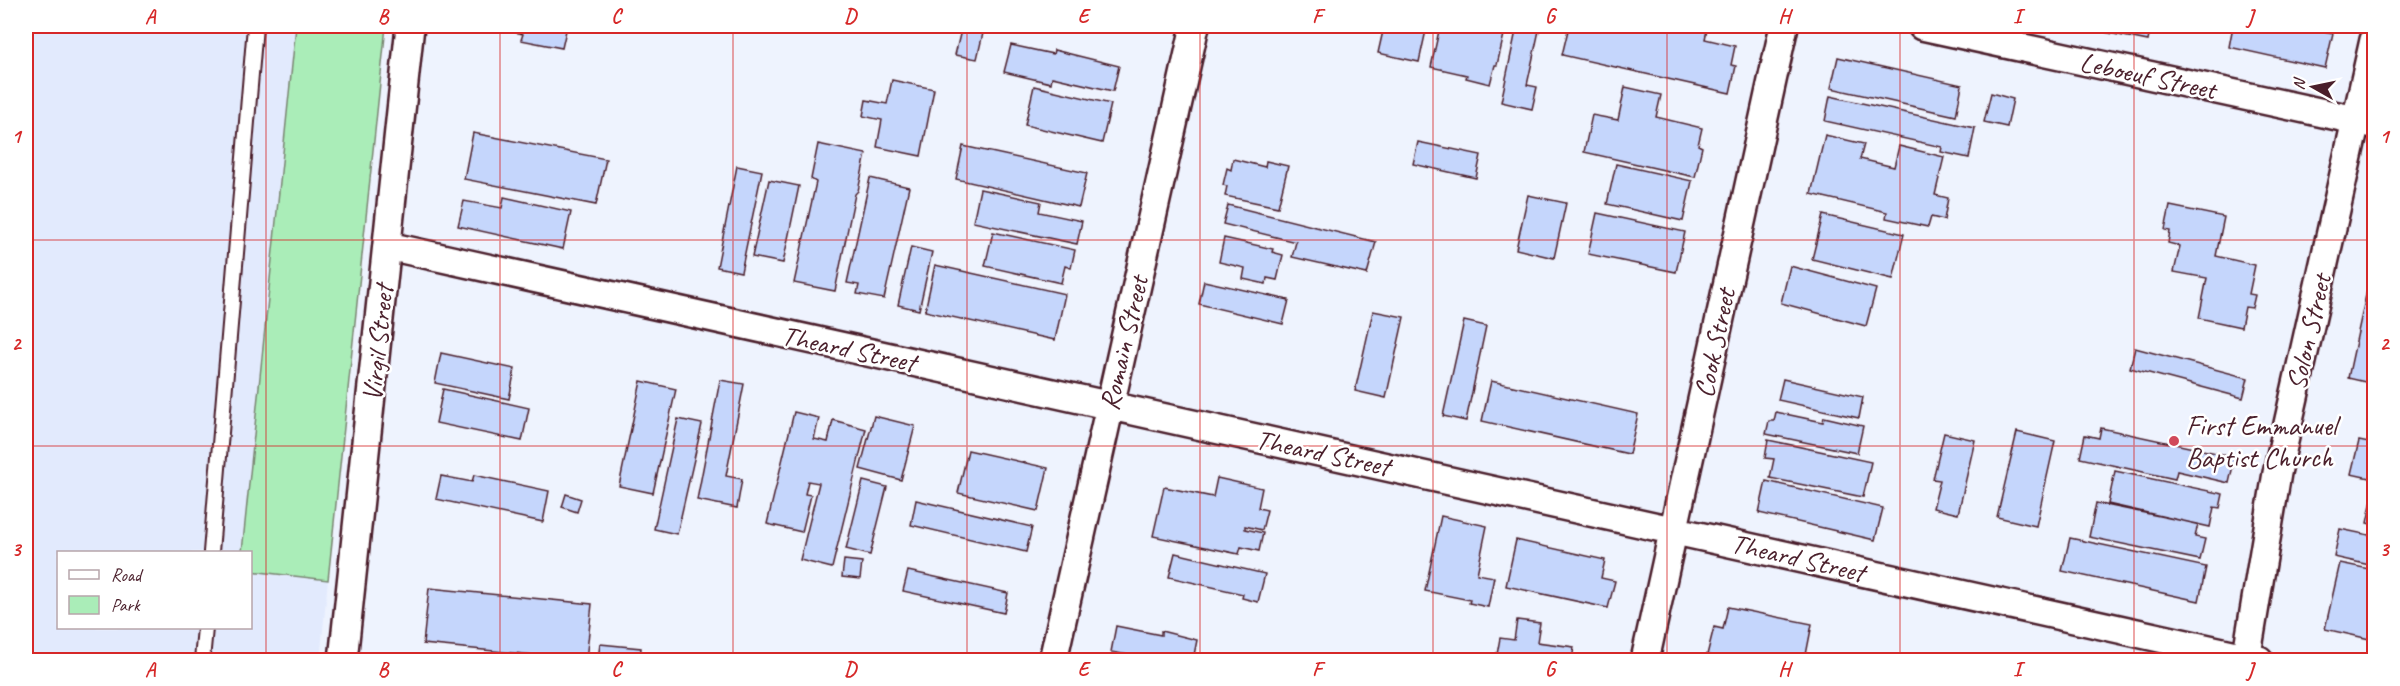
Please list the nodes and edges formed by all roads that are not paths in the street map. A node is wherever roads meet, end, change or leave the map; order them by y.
1 (255, 26) edge
2 (410, 26) edge
3 (1195, 26) edge
4 (1784, 26) edge
5 (1922, 26) edge
6 (2374, 40) edge
7 (2365, 122) edge
8 (388, 246) junction
9 (1108, 405) junction
10 (1673, 529) junction
11 (211, 551) edge
12 (205, 629) edge
13 (202, 660) edge
14 (343, 660) edge
15 (1053, 660) edge
16 (1645, 660) edge
17 (2250, 660) edge

1 - 11 lane
2 - 8 street, Virgil Street
3 - 9 street, Romain Street
4 - 10 street, Cook Street
5 - 7 street, Leboeuf Street
6 - 7 street, Solon Street
7 - 17 street, Solon Street
8 - 9 street, Theard Street
8 - 14 street, Virgil Street
9 - 10 street, Theard Street
9 - 15 street, Romain Street
10 - 16 street, Cook Street
10 - 17 street, Theard Street
12 - 13 lane

